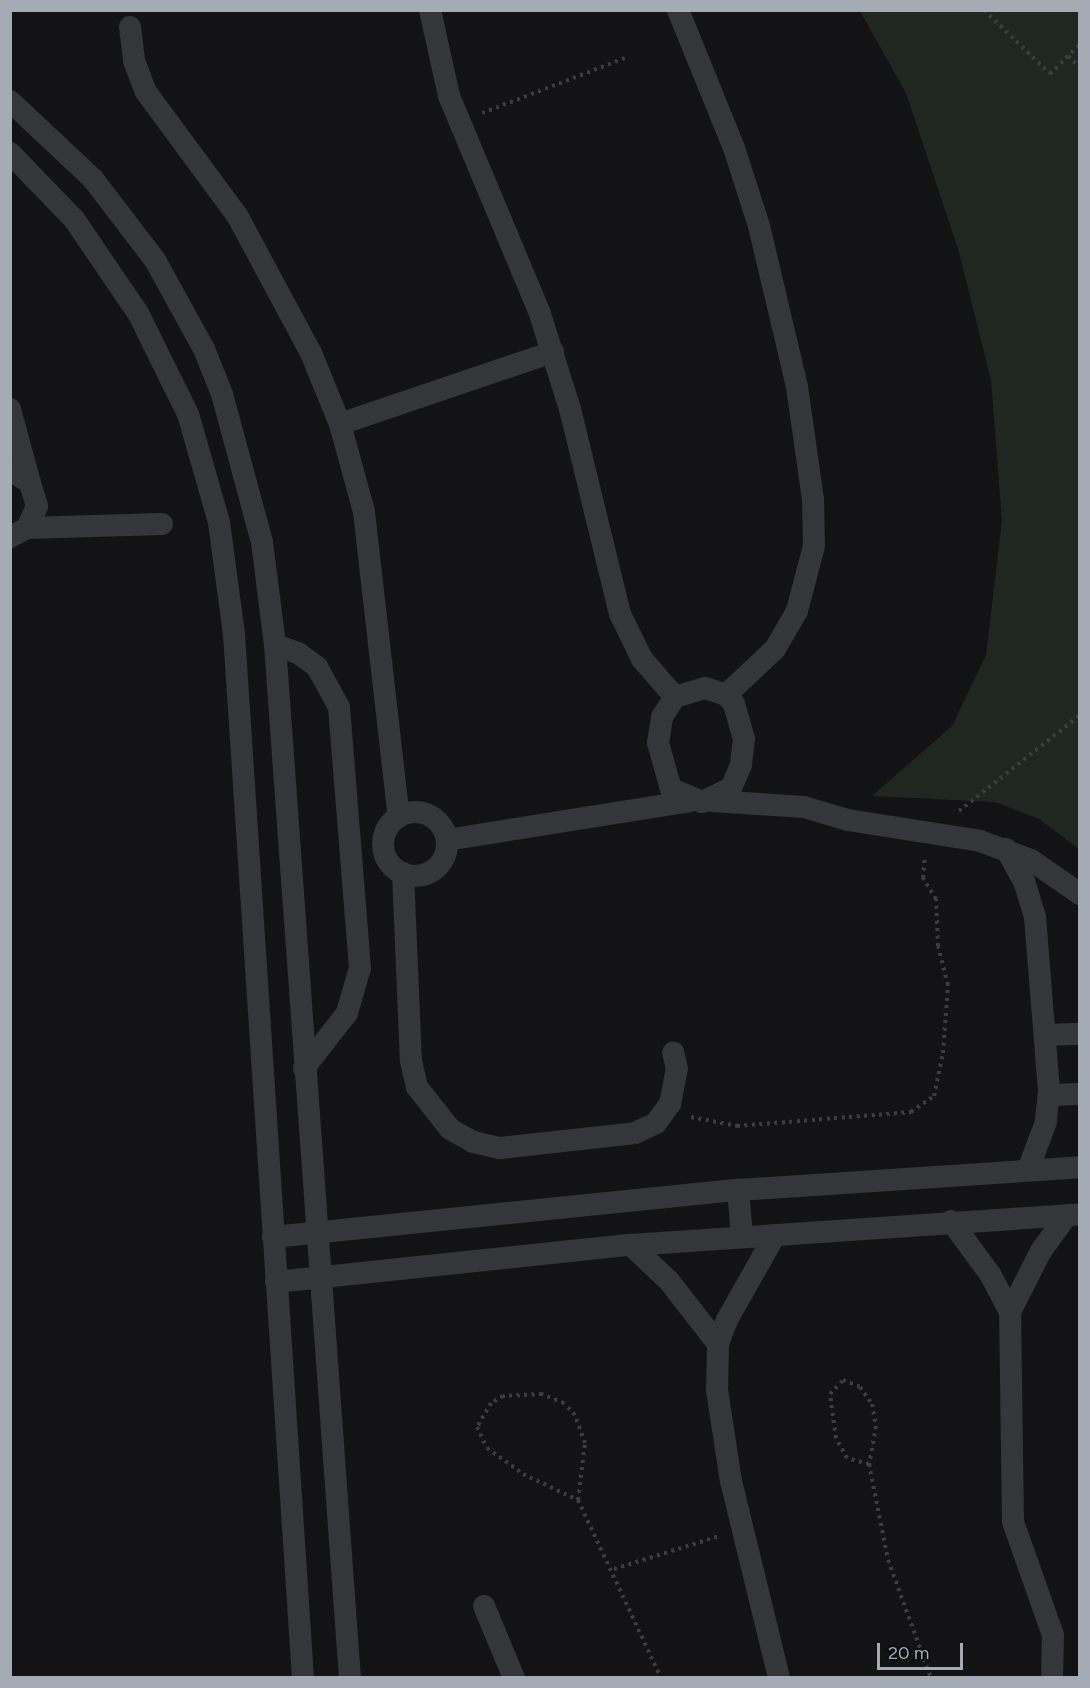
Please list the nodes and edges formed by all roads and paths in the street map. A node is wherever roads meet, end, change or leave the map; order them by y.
1 (430, 10) edge
2 (678, 10) edge
3 (984, 10) edge
4 (129, 27) dead end
5 (1080, 44) edge
6 (1068, 56) junction
7 (625, 58) dead end
8 (1080, 68) edge
9 (14, 110) edge
10 (459, 122) junction
11 (10, 153) edge
12 (553, 352) junction
13 (10, 409) edge
14 (340, 424) junction
15 (10, 471) edge
16 (30, 483) junction
17 (162, 524) dead end
18 (19, 533) edge
19 (275, 645) junction
20 (726, 695) junction
21 (675, 697) junction
22 (1080, 715) edge
23 (690, 801) junction
24 (712, 801) junction
25 (394, 821) junction
26 (349, 826) junction
27 (928, 835) junction
28 (447, 840) junction
29 (1006, 849) junction
30 (400, 872) junction
31 (353, 875) junction
32 (1080, 894) edge
33 (1080, 1034) edge
34 (1045, 1035) junction
35 (673, 1052) dead end
36 (304, 1068) junction
37 (1080, 1094) edge
38 (1049, 1095) junction
39 (670, 1104) junction
40 (1080, 1167) edge
41 (1028, 1170) junction
42 (738, 1190) junction
43 (1073, 1215) edge
44 (951, 1221) junction
45 (315, 1233) junction
46 (775, 1235) junction
47 (742, 1236) junction
48 (273, 1237) junction
49 (631, 1245) junction
50 (318, 1279) junction
51 (276, 1282) junction
52 (1010, 1312) junction
53 (718, 1344) junction
54 (869, 1464) junction
55 (578, 1500) junction
56 (743, 1529) junction
57 (614, 1569) junction
58 (484, 1606) dead end
59 (303, 1677) edge
60 (350, 1677) edge
61 (514, 1677) edge
62 (661, 1677) edge
63 (779, 1677) edge
64 (931, 1677) edge
65 (1052, 1677) edge

1 - 10 street
2 - 20 street
3 - 6 path
4 - 14 street
5 - 6 path
6 - 8 path
7 - 10 path
9 - 19 street
10 - 12 street
11 - 48 street
12 - 14 street
12 - 21 street
13 - 16 street
14 - 25 street
15 - 16 street
16 - 18 street
17 - 18 street
19 - 26 street
19 - 36 street
20 - 21 street
20 - 24 street
21 - 23 street
22 - 27 path
23 - 24 street
23 - 28 street
24 - 27 street
25 - 26 street
25 - 28 street
25 - 30 street
26 - 31 street
27 - 29 street
27 - 39 path
28 - 30 street
29 - 32 street
29 - 34 street
30 - 31 street
30 - 39 street
31 - 36 street
33 - 34 street
34 - 38 street
35 - 39 street
36 - 45 street
37 - 38 street
38 - 41 street
40 - 41 street
41 - 42 street
42 - 45 street
42 - 47 street
43 - 44 street
43 - 52 street
44 - 46 street
44 - 52 street
45 - 48 street
45 - 50 street
46 - 47 street
46 - 53 street
47 - 49 street
48 - 51 street
49 - 50 street
49 - 53 street
50 - 51 street
50 - 60 street
51 - 59 street
52 - 65 street
53 - 56 street
54 - 54 path
54 - 64 path
55 - 55 path
55 - 57 path
56 - 57 path
56 - 63 street
57 - 62 path
58 - 61 street

